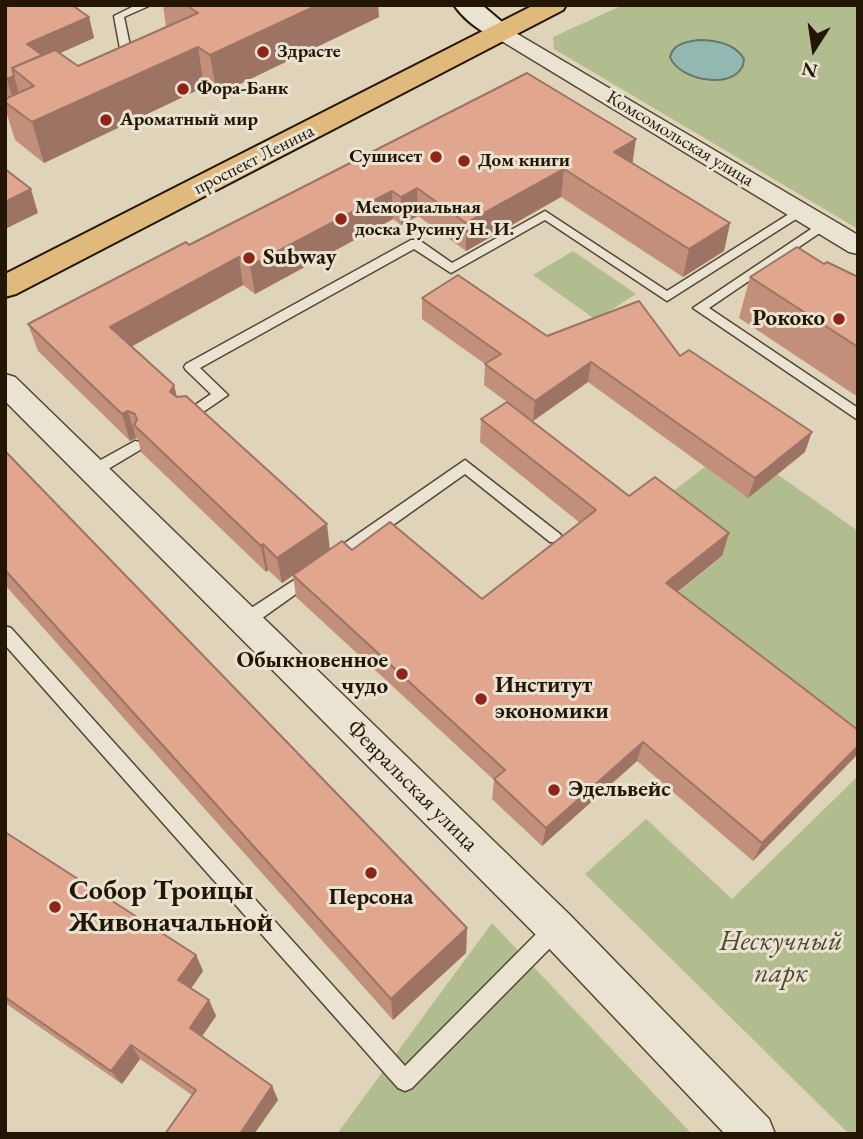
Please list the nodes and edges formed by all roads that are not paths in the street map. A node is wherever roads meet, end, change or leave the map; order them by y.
1 (146, 5) edge
2 (466, 5) edge
3 (514, 5) edge
4 (554, 5) edge
5 (502, 33) junction
6 (102, 66) edge
7 (800, 211) junction
8 (823, 225) junction
9 (858, 246) edge
10 (5, 287) edge
11 (5, 384) edge
12 (858, 415) edge
13 (185, 417) edge
14 (135, 446) edge
15 (93, 471) junction
16 (555, 538) edge
17 (245, 621) junction
18 (5, 633) edge
19 (556, 928) junction
20 (754, 1134) edge

1 - 6 lane
2 - 5 main road
3 - 5 main road
4 - 5 main road, проспект Ленина
5 - 7 street, Комсомольская улица
5 - 10 main road, проспект Ленина
7 - 8 street, Комсомольская улица
7 - 13 lane
8 - 9 street, Комсомольская улица
8 - 12 lane
11 - 15 street, Февральская улица
14 - 15 lane
15 - 17 street, Февральская улица
16 - 17 lane
17 - 19 street, Февральская улица
18 - 19 lane
19 - 20 street, Февральская улица

